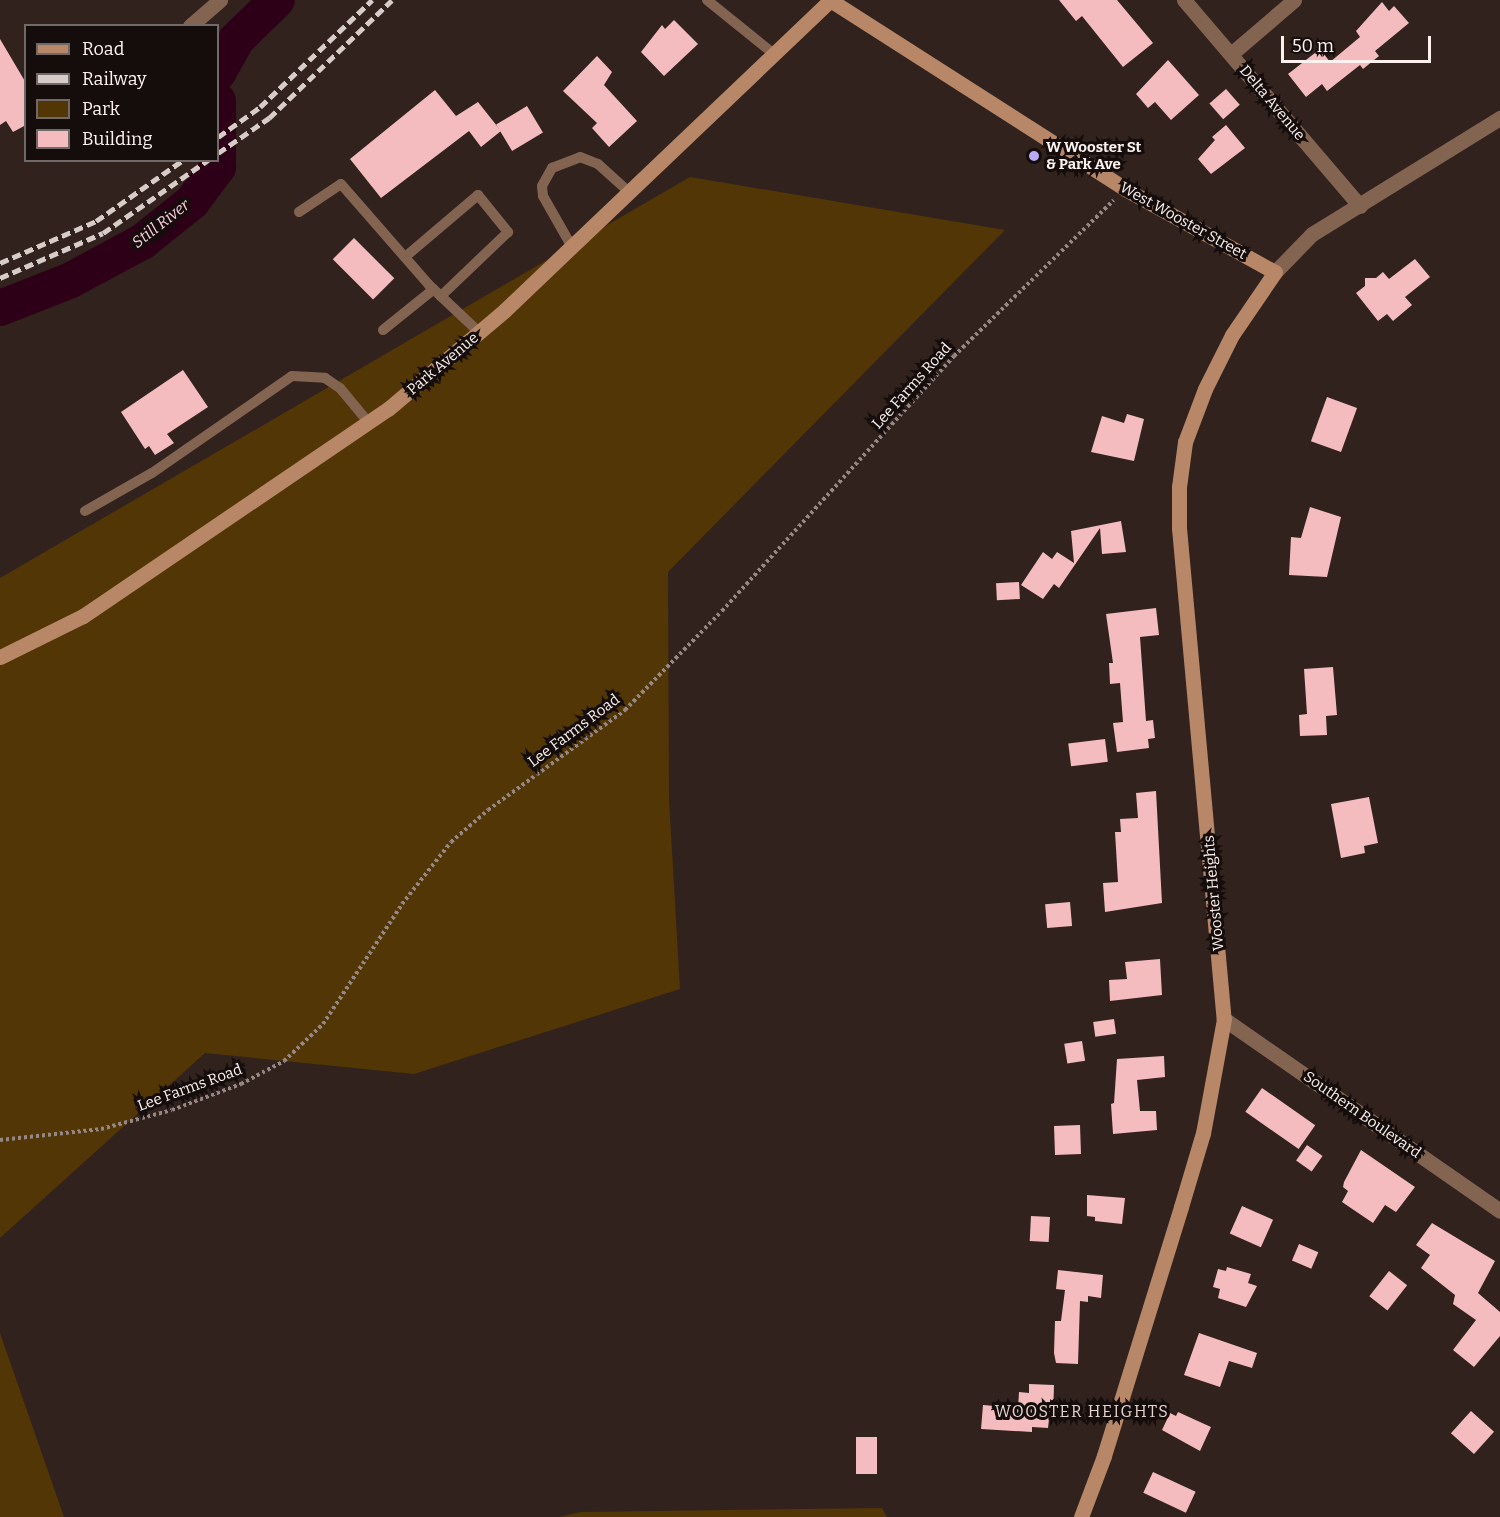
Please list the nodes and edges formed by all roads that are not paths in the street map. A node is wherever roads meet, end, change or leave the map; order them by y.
1 (220, 0) edge
2 (707, 0) edge
3 (831, 0) edge
4 (1184, 0) edge
5 (1294, 0) edge
6 (192, 24) edge
7 (774, 54) junction
8 (1231, 54) junction
9 (1500, 118) edge
10 (629, 192) junction
11 (1360, 206) junction
12 (299, 212) dead end
13 (572, 247) junction
14 (405, 257) junction
15 (1275, 272) junction
16 (437, 293) junction
17 (383, 330) dead end
18 (480, 333) junction
19 (369, 423) junction
20 (85, 511) dead end
21 (0, 657) edge
22 (1224, 1019) junction
23 (1500, 1211) edge
24 (1081, 1517) edge

1 - 6 street
2 - 7 lane
3 - 7 main road, Park Avenue
3 - 15 main road, West Wooster Street
4 - 8 street, Delta Avenue
5 - 8 street
7 - 10 main road, Park Avenue
8 - 11 street, Delta Avenue
9 - 11 street
10 - 13 main road, Park Avenue
10 - 13 lane
11 - 15 street
12 - 14 lane
13 - 18 main road, Park Avenue
14 - 16 lane
14 - 16 lane
15 - 22 main road, Wooster Heights
16 - 17 lane
16 - 18 lane
18 - 19 main road, Park Avenue
19 - 20 lane
19 - 21 main road, Park Avenue
22 - 23 street, Southern Boulevard
22 - 24 main road, Wooster Heights

